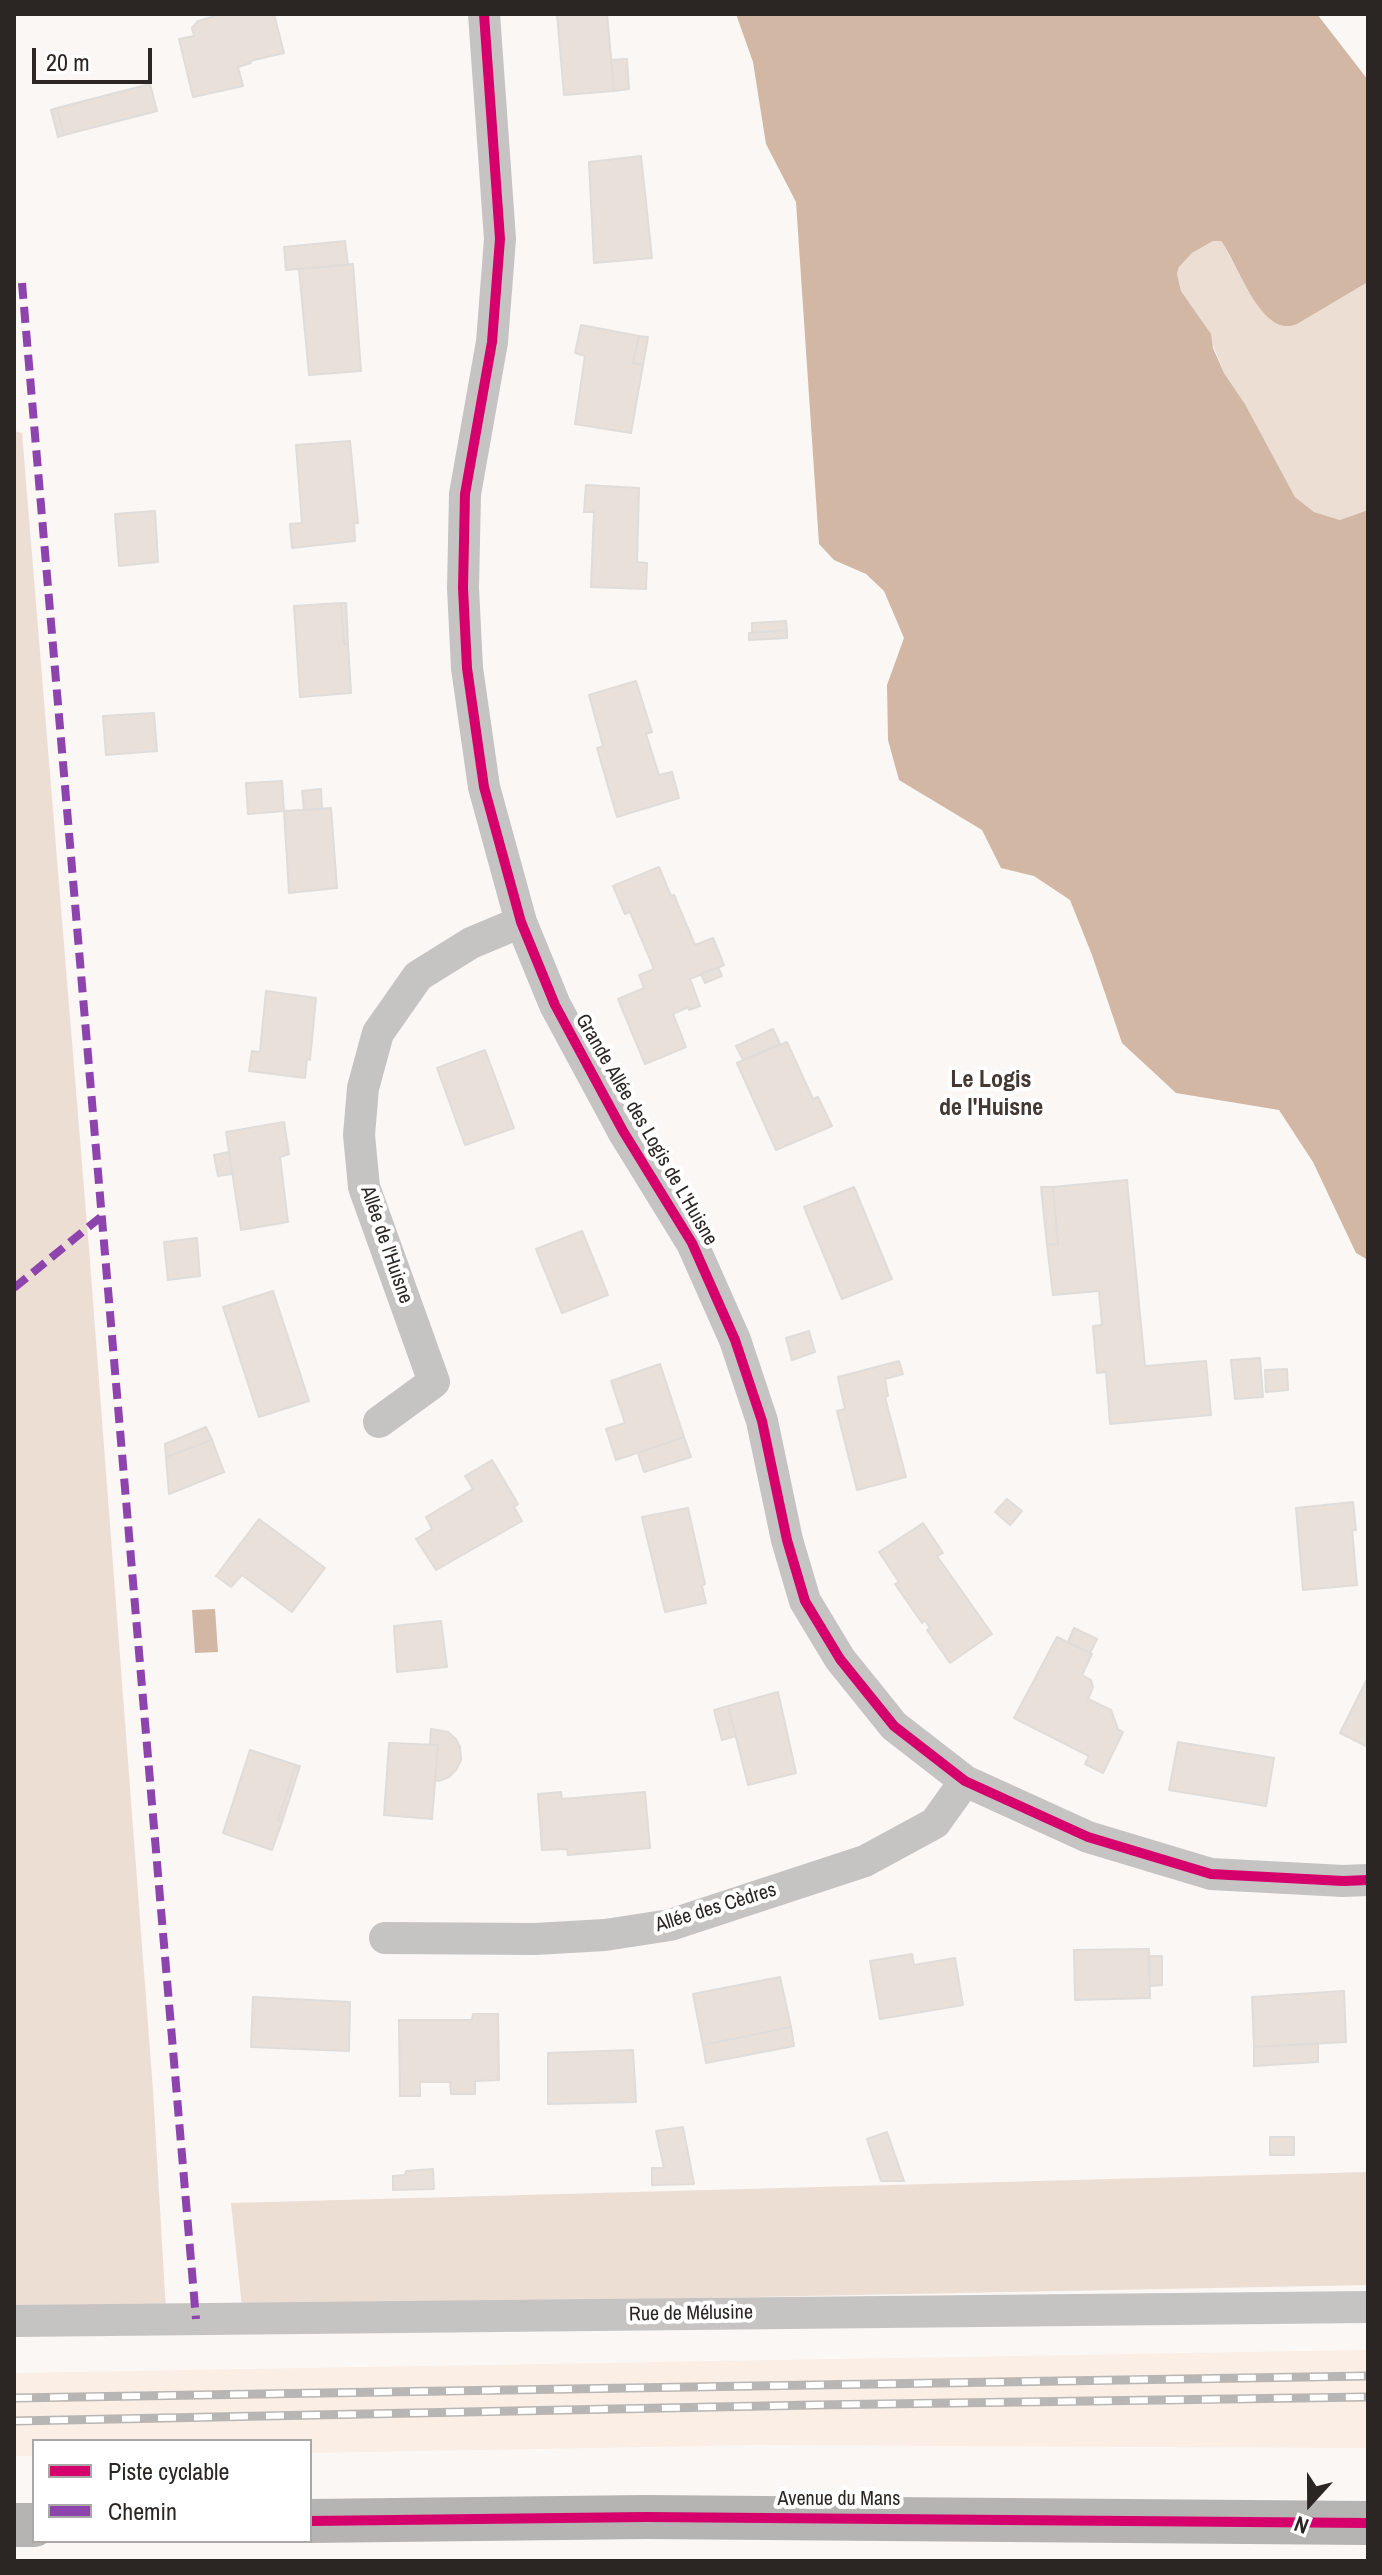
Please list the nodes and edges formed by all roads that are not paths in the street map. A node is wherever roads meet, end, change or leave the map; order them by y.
1 (484, 14) edge
2 (521, 922) junction
3 (379, 1422) dead end
4 (965, 1781) junction
5 (1368, 1880) edge
6 (385, 1938) dead end
7 (1368, 2307) edge
8 (14, 2321) edge
9 (312, 2521) edge
10 (1368, 2523) edge

1 - 2 street, Grande Allée des Logis de L'Huisne
2 - 3 street, Allée de l'Huisne
2 - 4 street, Grande Allée des Logis de L'Huisne
4 - 5 street, Grande Allée des Logis de L'Huisne
4 - 6 street, Allée des Cèdres
7 - 8 street, Rue de Mélusine
9 - 10 main road, Avenue du Mans

